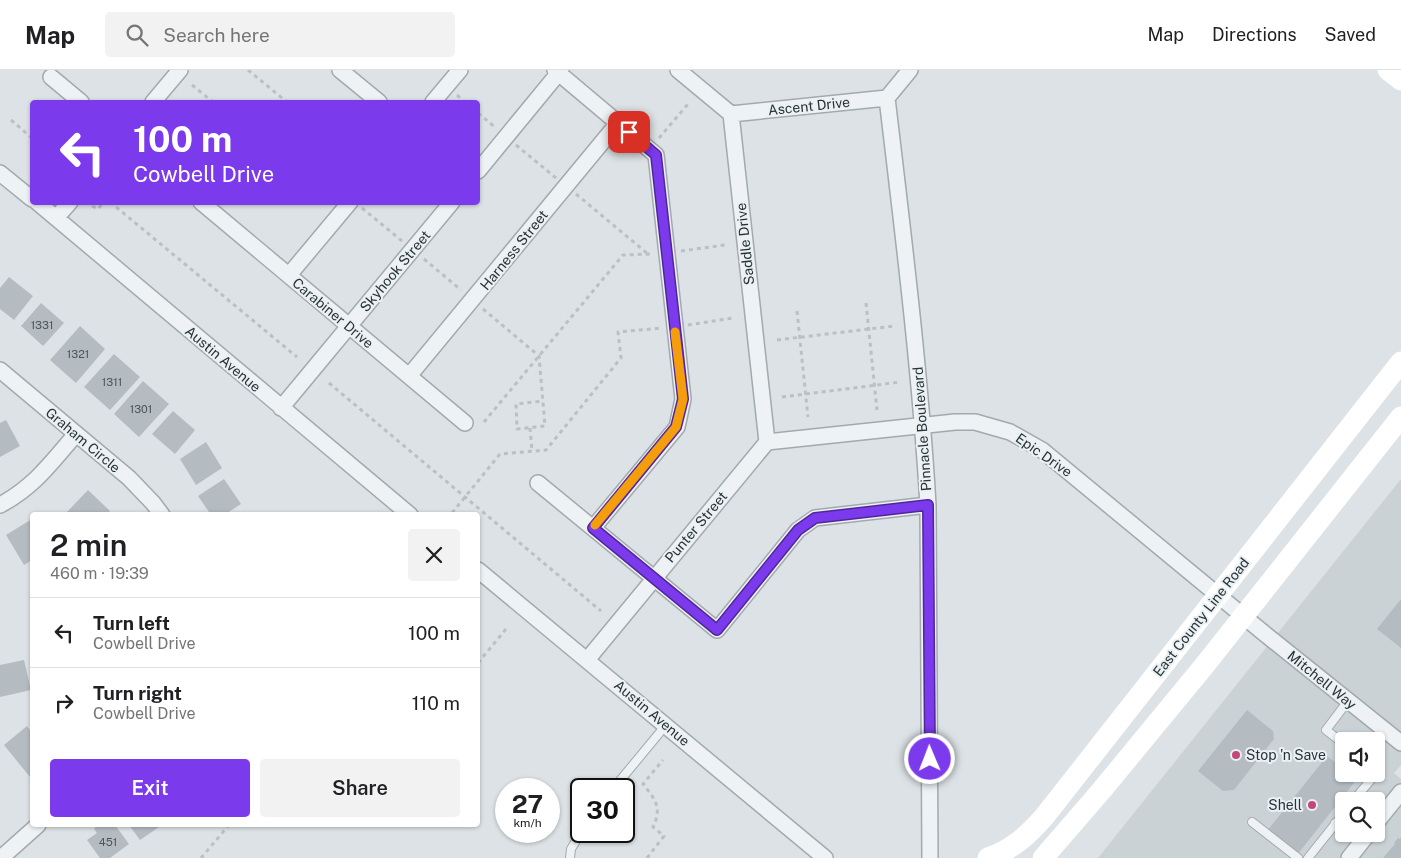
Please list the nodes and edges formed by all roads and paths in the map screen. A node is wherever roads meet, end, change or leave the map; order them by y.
1 (180, 70) edge
2 (248, 70) edge
3 (340, 70) edge
4 (460, 70) edge
5 (678, 70) edge
6 (910, 70) edge
7 (1388, 70) edge
8 (558, 71) edge
9 (50, 77) dead end
10 (1401, 80) edge
11 (192, 86) dead end
12 (887, 98) junction
13 (79, 100) edge
14 (155, 100) edge
15 (210, 100) edge
16 (286, 100) edge
17 (377, 100) edge
18 (435, 100) edge
19 (688, 104) dead end
20 (731, 114) junction
21 (11, 120) dead end
22 (618, 124) junction
23 (30, 136) edge
24 (649, 150) junction
25 (480, 168) edge
26 (0, 173) edge
27 (30, 197) edge
28 (41, 205) edge
29 (67, 205) edge
30 (101, 205) edge
31 (114, 205) edge
32 (205, 205) edge
33 (347, 205) edge
34 (360, 205) edge
35 (450, 205) edge
36 (92, 206) dead end
37 (56, 218) junction
38 (725, 245) dead end
39 (413, 250) junction
40 (666, 253) junction
41 (289, 275) junction
42 (473, 300) junction
43 (866, 303) dead end
44 (798, 311) dead end
45 (733, 318) dead end
46 (349, 326) junction
47 (894, 326) dead end
48 (675, 327) junction
49 (868, 329) junction
50 (800, 337) junction
51 (777, 340) dead end
52 (539, 356) junction
53 (297, 358) dead end
54 (1401, 362) edge
55 (0, 370) edge
56 (409, 376) junction
57 (900, 382) dead end
58 (329, 383) dead end
59 (874, 386) junction
60 (806, 394) junction
61 (782, 397) dead end
62 (543, 401) junction
63 (281, 408) junction
64 (877, 410) dead end
65 (808, 417) dead end
66 (484, 422) dead end
67 (1400, 422) edge
68 (465, 423) dead end
69 (922, 424) junction
70 (530, 428) junction
71 (76, 434) junction
72 (767, 442) junction
73 (532, 451) junction
74 (538, 482) dead end
75 (465, 497) junction
76 (928, 505) junction
77 (0, 506) edge
78 (160, 512) edge
79 (406, 512) edge
80 (453, 512) edge
81 (593, 528) junction
82 (480, 572) edge
83 (654, 578) junction
84 (1218, 595) junction
85 (601, 611) dead end
86 (1243, 616) junction
87 (506, 630) dead end
88 (587, 660) junction
89 (480, 661) edge
90 (1348, 701) junction
91 (666, 725) junction
92 (1335, 737) edge
93 (1401, 743) edge
94 (663, 760) dead end
95 (622, 778) edge
96 (1369, 782) edge
97 (1361, 792) edge
98 (1401, 792) edge
99 (1385, 812) edge
100 (1252, 822) dead end
101 (1335, 823) edge
102 (36, 827) edge
103 (227, 827) edge
104 (1362, 842) edge
105 (575, 843) edge
106 (1, 858) edge
107 (201, 858) edge
108 (570, 858) edge
109 (647, 858) edge
110 (825, 858) edge
111 (930, 858) edge
112 (988, 858) edge
113 (1043, 858) edge
114 (1298, 858) edge
115 (1308, 858) edge
116 (1349, 858) edge

1 - 14 street
2 - 16 path
3 - 17 street
4 - 18 street
5 - 20 street
6 - 12 street
7 - 10 main road
8 - 22 street
8 - 25 street
9 - 13 street
11 - 15 path
12 - 20 street, Ascent Drive
12 - 69 street, Pinnacle Boulevard
19 - 24 path
20 - 72 street, Saddle Drive
21 - 23 path
22 - 24 street
22 - 42 street, Harness Street
24 - 40 street
26 - 27 street
28 - 37 street, Austin Avenue
29 - 37 street
30 - 36 path
31 - 53 path
32 - 41 street, Carabiner Drive
33 - 41 street
34 - 39 path
35 - 39 street, Skyhook Street
37 - 63 street, Austin Avenue
38 - 40 path
39 - 42 path
39 - 46 street, Skyhook Street
40 - 48 street
40 - 52 path
41 - 46 street, Carabiner Drive
42 - 52 path
42 - 56 street, Harness Street
43 - 49 path
44 - 50 path
45 - 48 path
46 - 56 street, Carabiner Drive
46 - 63 street, Skyhook Street
47 - 49 path
48 - 73 path
48 - 81 street
49 - 50 path
49 - 59 path
50 - 51 path
50 - 60 path
52 - 62 path
52 - 66 path
54 - 84 main road, East County Line Road
55 - 71 street, Graham Circle
56 - 68 street, Carabiner Drive
57 - 59 path
58 - 75 path
59 - 60 path
59 - 64 path
60 - 61 path
60 - 65 path
62 - 70 path
62 - 70 path
63 - 79 street, Austin Avenue
67 - 86 main road
69 - 72 street, Epic Drive
69 - 76 street, Pinnacle Boulevard
69 - 84 street, Epic Drive
70 - 73 path
71 - 77 street
71 - 78 street, Graham Circle
72 - 83 street, Punter Street
73 - 75 path
74 - 81 street
75 - 80 path
75 - 85 path
76 - 83 street
76 - 111 street, Pinnacle Boulevard
81 - 83 street
82 - 88 street, Austin Avenue
83 - 88 street, Punter Street
84 - 86 street, Epic Drive
84 - 112 main road, East County Line Road
86 - 90 street, Mitchell Way
86 - 113 main road
87 - 89 path
88 - 91 street, Austin Avenue
90 - 92 lane
90 - 93 street, Mitchell Way
91 - 95 lane
91 - 110 street, Austin Avenue
94 - 109 path
96 - 97 lane
98 - 99 street
100 - 114 lane
101 - 115 lane
102 - 106 street
103 - 107 path
104 - 116 street
105 - 108 lane

